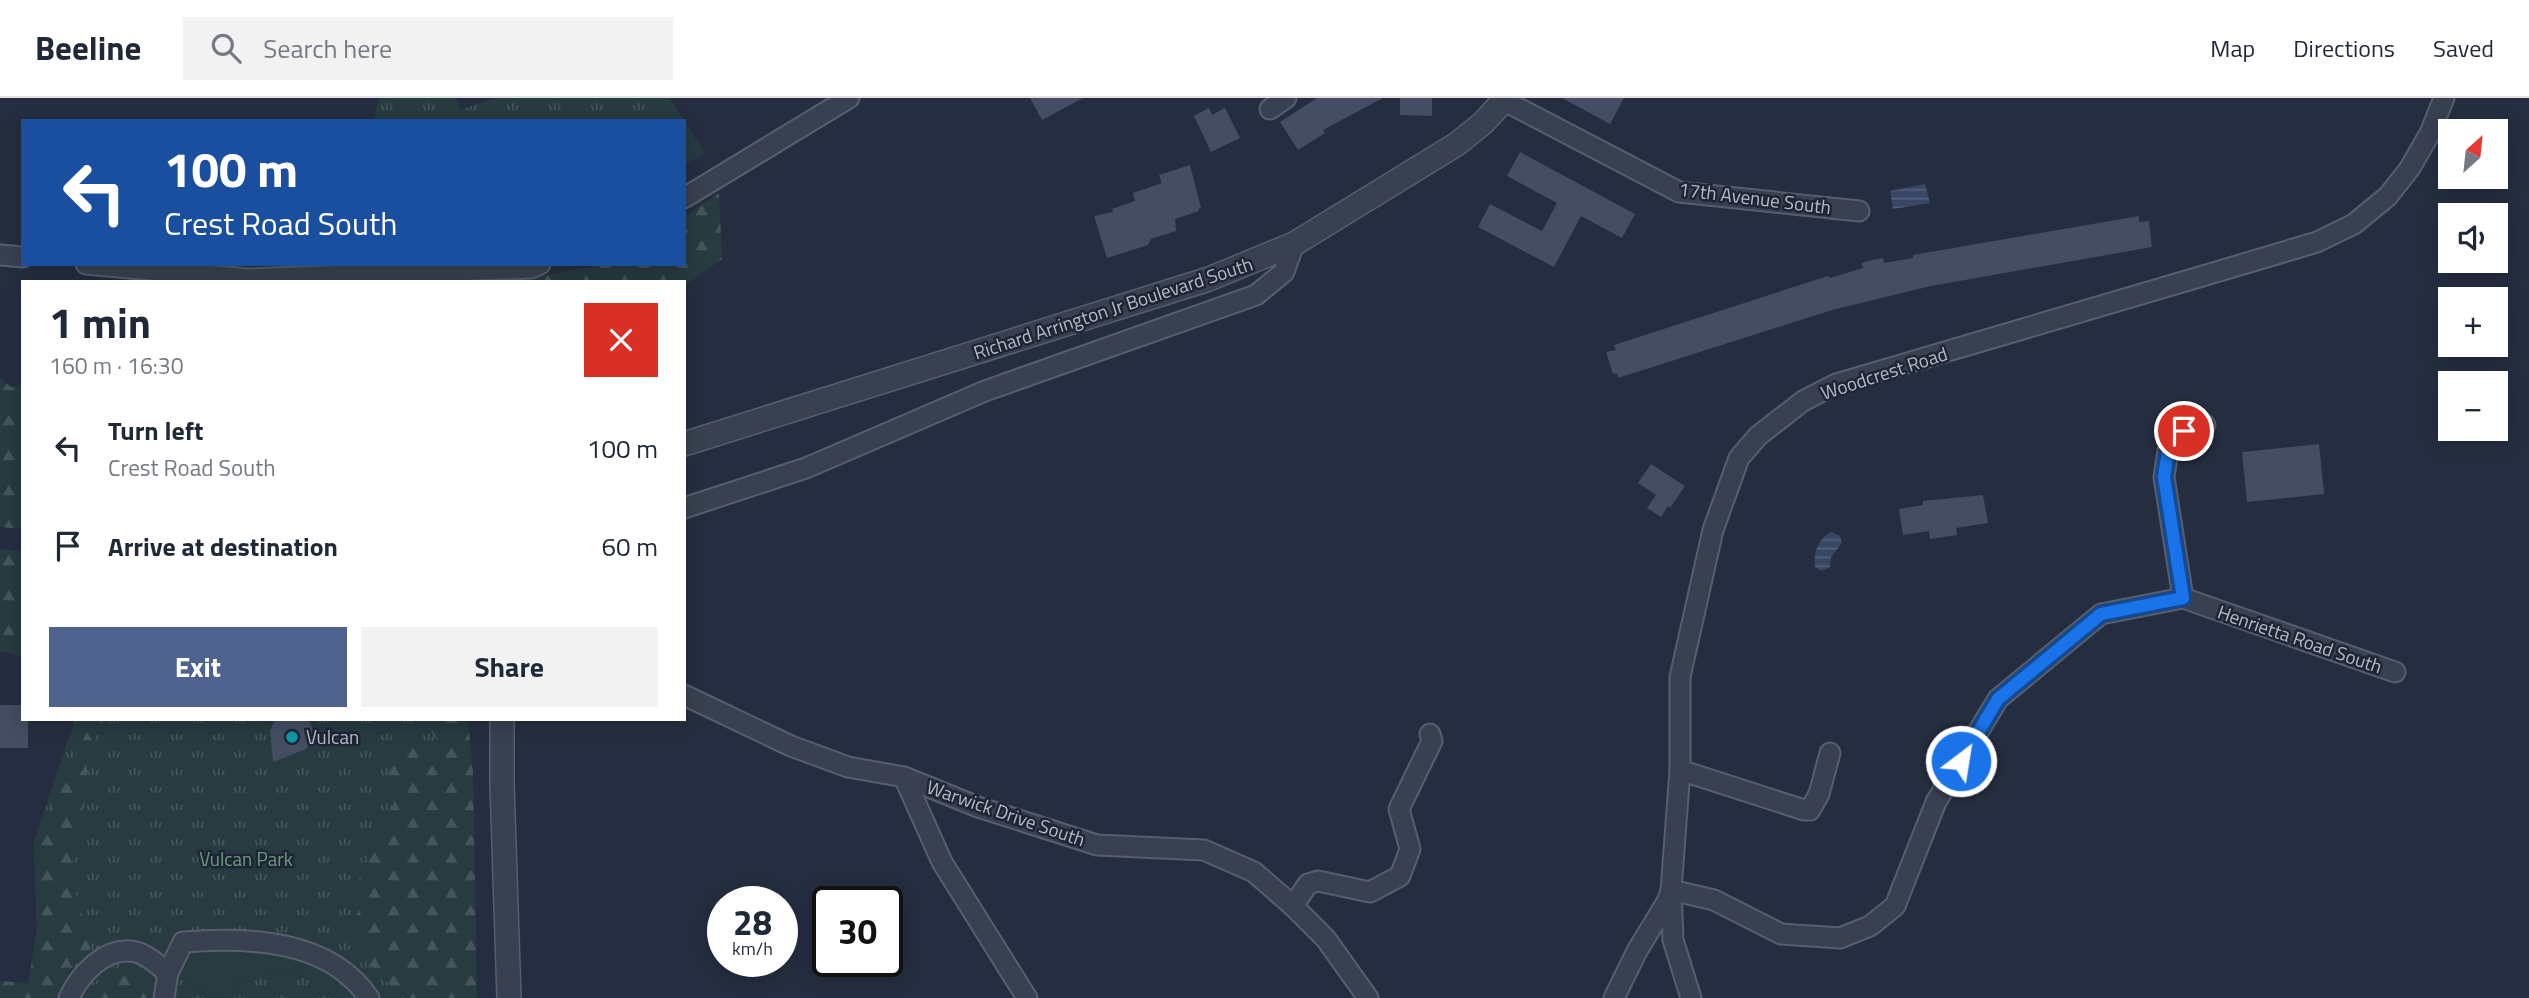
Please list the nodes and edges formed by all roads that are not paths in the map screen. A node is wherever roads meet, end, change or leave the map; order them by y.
1 (849, 98) edge
2 (2444, 98) edge
3 (1503, 99) edge
4 (686, 197) edge
5 (1859, 211) dead end
6 (1294, 244) junction
7 (0, 255) edge
8 (21, 257) edge
9 (108, 266) edge
10 (536, 266) edge
11 (2205, 425) dead end
12 (686, 443) edge
13 (686, 507) edge
14 (2183, 598) junction
15 (2395, 672) dead end
16 (686, 696) edge
17 (502, 721) edge
18 (1430, 734) dead end
19 (1830, 753) dead end
20 (1680, 770) junction
21 (904, 777) junction
22 (1671, 890) junction
23 (1293, 906) junction
24 (168, 973) junction
25 (69, 998) edge
26 (164, 998) edge
27 (369, 998) edge
28 (509, 998) edge
29 (1027, 998) edge
30 (1368, 998) edge
31 (1614, 998) edge
32 (1691, 998) edge

1 - 4 street
2 - 20 street, Woodcrest Road
3 - 5 street, 17th Avenue South
3 - 6 street, Richard Arrington Jr Boulevard South
6 - 12 street, Richard Arrington Jr Boulevard South
6 - 13 street
7 - 8 street
9 - 10 street
11 - 14 street
14 - 15 street, Henrietta Road South
14 - 22 street
16 - 21 street, Warwick Drive South
17 - 28 street
18 - 23 street
19 - 20 street
20 - 22 street, Woodcrest Road
21 - 23 street, Warwick Drive South
21 - 29 street
22 - 31 street, Woodcrest Road
22 - 32 street
23 - 30 street, Warwick Drive South
24 - 25 street
24 - 26 street
24 - 27 street

